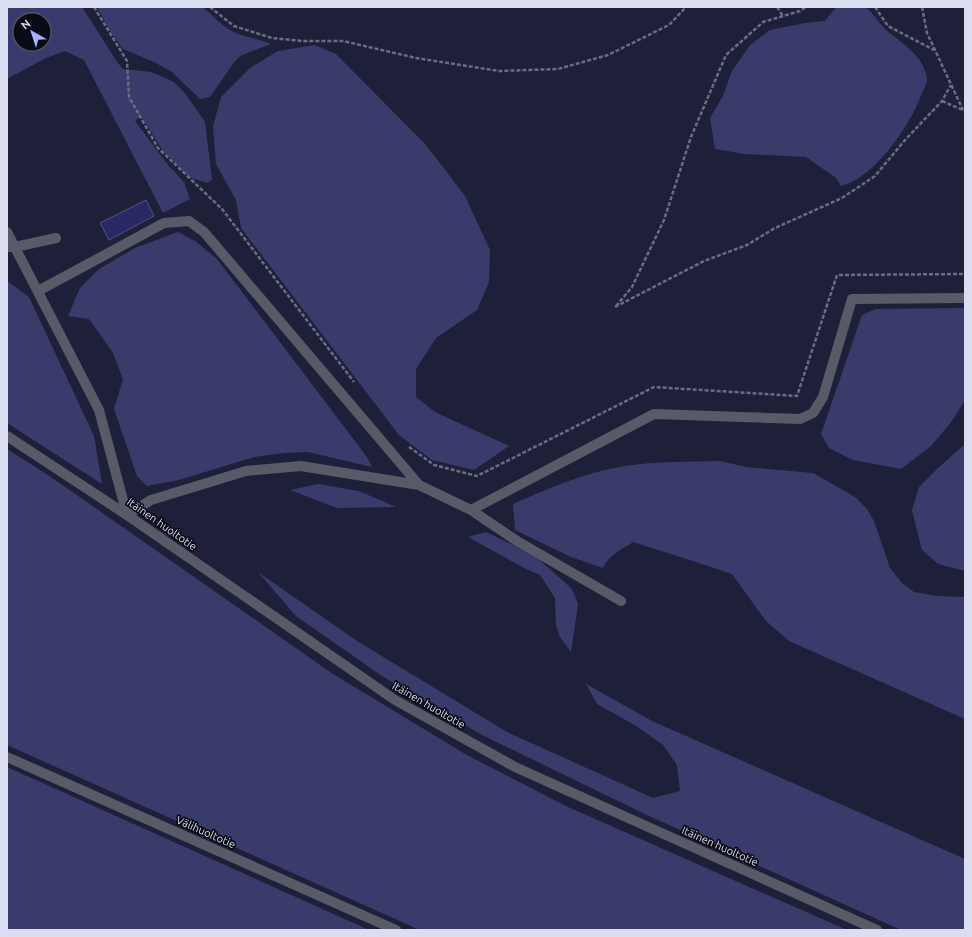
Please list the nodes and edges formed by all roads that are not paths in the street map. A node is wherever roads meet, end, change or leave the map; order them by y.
1 (7, 232) edge
2 (56, 238) dead end
3 (11, 247) edge
4 (38, 291) junction
5 (965, 298) edge
6 (7, 436) edge
7 (419, 484) junction
8 (471, 510) junction
9 (127, 515) junction
10 (621, 601) dead end
11 (7, 757) edge
12 (396, 930) edge
13 (877, 930) edge

1 - 3 lane
2 - 3 lane
3 - 4 lane
4 - 7 lane
4 - 9 lane
5 - 8 lane
6 - 9 lane, Itäinen huoltotie
7 - 8 lane
7 - 9 lane
8 - 10 lane
9 - 13 lane, Itäinen huoltotie
11 - 12 lane, Välihuoltotie

